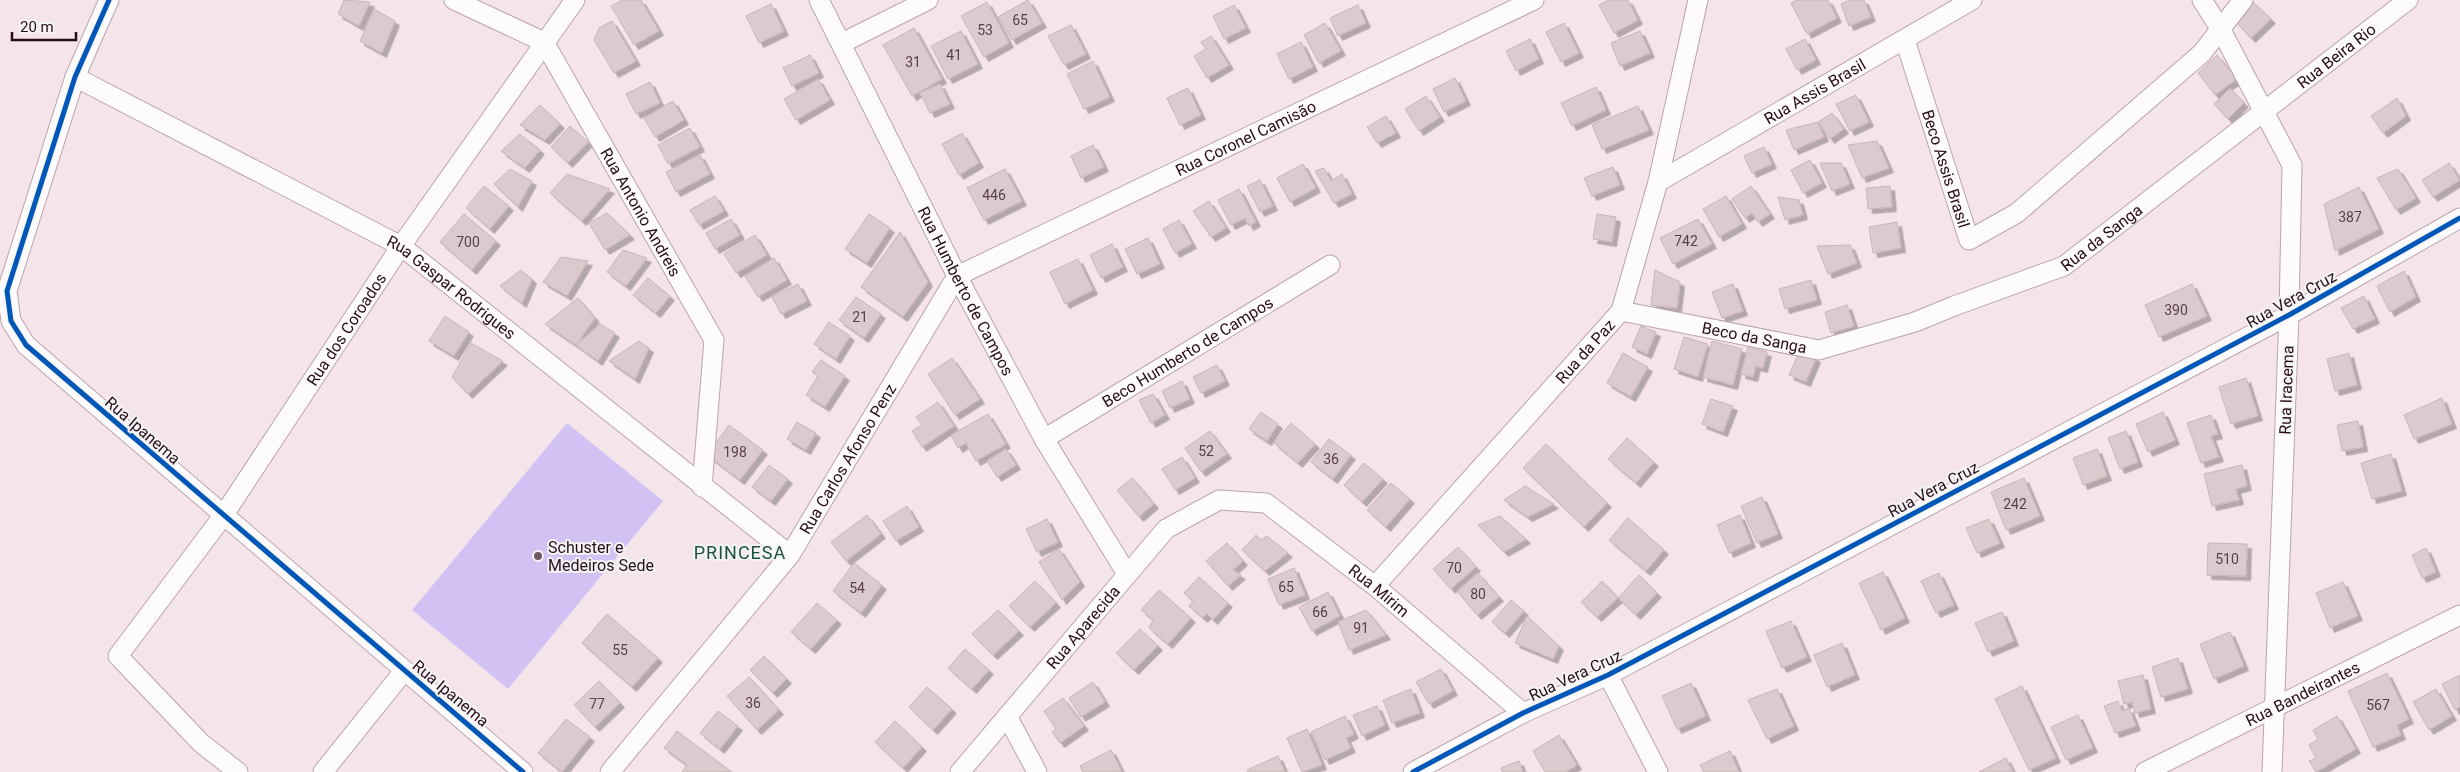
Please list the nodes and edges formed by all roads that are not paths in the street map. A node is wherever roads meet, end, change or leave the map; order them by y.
1 (109, 0) edge
2 (454, 0) edge
3 (575, 0) edge
4 (819, 0) edge
5 (928, 0) edge
6 (1534, 0) edge
7 (1698, 0) edge
8 (1972, 0) edge
9 (2202, 0) edge
10 (2243, 0) edge
11 (2408, 0) edge
12 (2221, 30) junction
13 (1905, 40) junction
14 (544, 42) junction
15 (842, 43) junction
16 (75, 77) junction
17 (2265, 113) junction
18 (1658, 182) junction
19 (2460, 218) edge
20 (401, 246) junction
21 (1330, 265) dead end
22 (958, 276) junction
23 (1622, 311) junction
24 (2289, 316) junction
25 (1915, 322) joint
26 (1044, 439) junction
27 (702, 486) junction
28 (1219, 500) joint
29 (223, 516) junction
30 (790, 555) junction
31 (1127, 574) junction
32 (1375, 586) junction
33 (2460, 615) edge
34 (404, 670) junction
35 (1608, 675) junction
36 (2275, 706) junction
37 (1523, 713) junction
38 (1008, 716) junction
39 (238, 772) edge
40 (323, 772) edge
41 (523, 772) edge
42 (610, 772) edge
43 (960, 772) edge
44 (1037, 772) edge
45 (1414, 772) edge
46 (1658, 772) edge
47 (2145, 772) edge
48 (2272, 772) edge

1 - 16 street, Rua Ipanema
2 - 14 street
3 - 14 street, Rua dos Coroados
4 - 15 street, Rua Humberto de Campos
5 - 15 street
6 - 22 street, Rua Coronel Camisão
7 - 18 street, Rua da Paz
8 - 13 street, Rua Assis Brasil
9 - 12 street, Rua Iracema
10 - 12 street
11 - 17 street, Rua Beira Rio
12 - 13 street, Beco Assis Brasil
12 - 17 street, Rua Iracema
13 - 18 street, Rua Assis Brasil
14 - 20 street, Rua dos Coroados
14 - 27 street, Rua Antonio Andreis
15 - 22 street, Rua Humberto de Campos
16 - 20 street, Rua Gaspar Rodrigues
16 - 29 street, Rua Ipanema
17 - 24 street, Rua Iracema
17 - 25 street, Rua da Sanga
18 - 23 street, Rua da Paz
19 - 24 street, Rua Vera Cruz
20 - 27 street, Rua Gaspar Rodrigues
20 - 29 street, Rua dos Coroados
21 - 26 street, Beco Humberto de Campos
22 - 26 street, Rua Humberto de Campos
22 - 30 street, Rua Carlos Afonso Penz
23 - 25 street, Beco da Sanga
23 - 32 street, Rua da Paz
24 - 35 street, Rua Vera Cruz
24 - 36 street, Rua Iracema
26 - 31 street, Rua Humberto de Campos
27 - 30 street, Rua Gaspar Rodrigues
28 - 31 street, Rua Aparecida
28 - 32 street, Rua Mirim
29 - 34 street, Rua Ipanema
29 - 39 street, Rua dos Coroados
30 - 42 street, Rua Carlos Afonso Penz
31 - 38 street, Rua Aparecida
32 - 37 street, Rua Mirim
33 - 36 street, Rua Bandeirantes
34 - 40 street
34 - 41 street, Rua Ipanema
35 - 37 street, Rua Vera Cruz
35 - 46 street
36 - 47 street, Rua Bandeirantes
36 - 48 street, Rua Iracema
37 - 45 street, Rua Vera Cruz
38 - 43 street, Rua Aparecida
38 - 44 street

